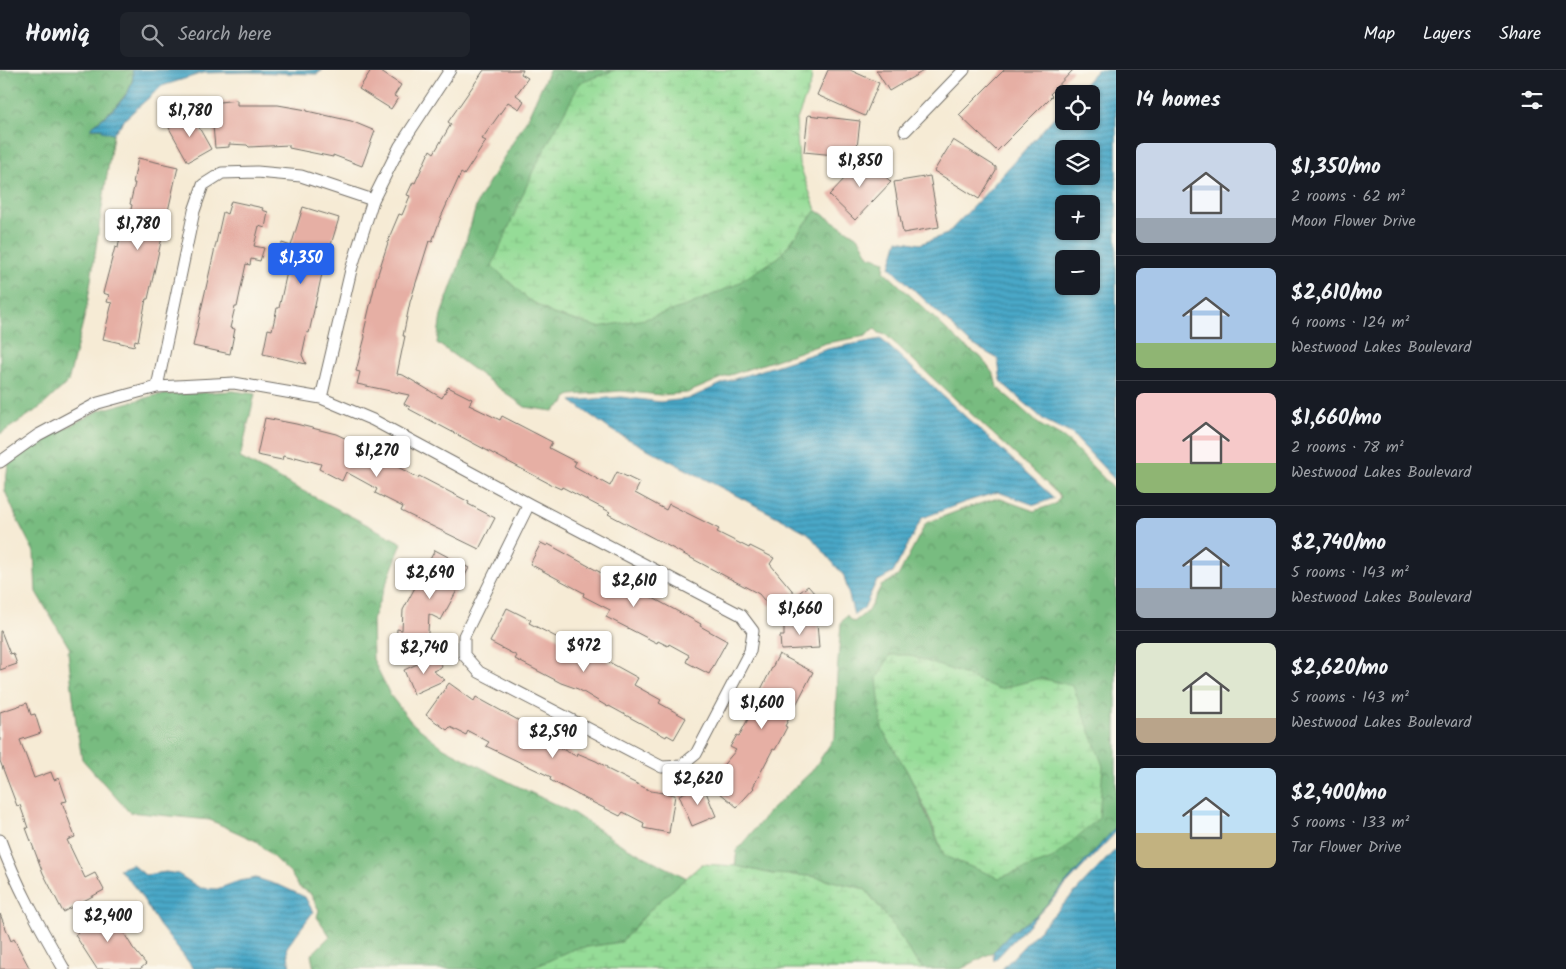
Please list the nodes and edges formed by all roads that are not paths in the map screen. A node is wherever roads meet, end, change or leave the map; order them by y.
1 (450, 70) edge
2 (964, 70) edge
3 (905, 131) dead end
4 (373, 200) junction
5 (157, 387) junction
6 (321, 398) junction
7 (0, 462) edge
8 (529, 504) junction
9 (0, 840) edge
10 (64, 969) edge

1 - 4 street
2 - 3 street
4 - 5 street
4 - 6 street
5 - 6 street
5 - 7 street
6 - 8 street
8 - 8 street
9 - 10 street

